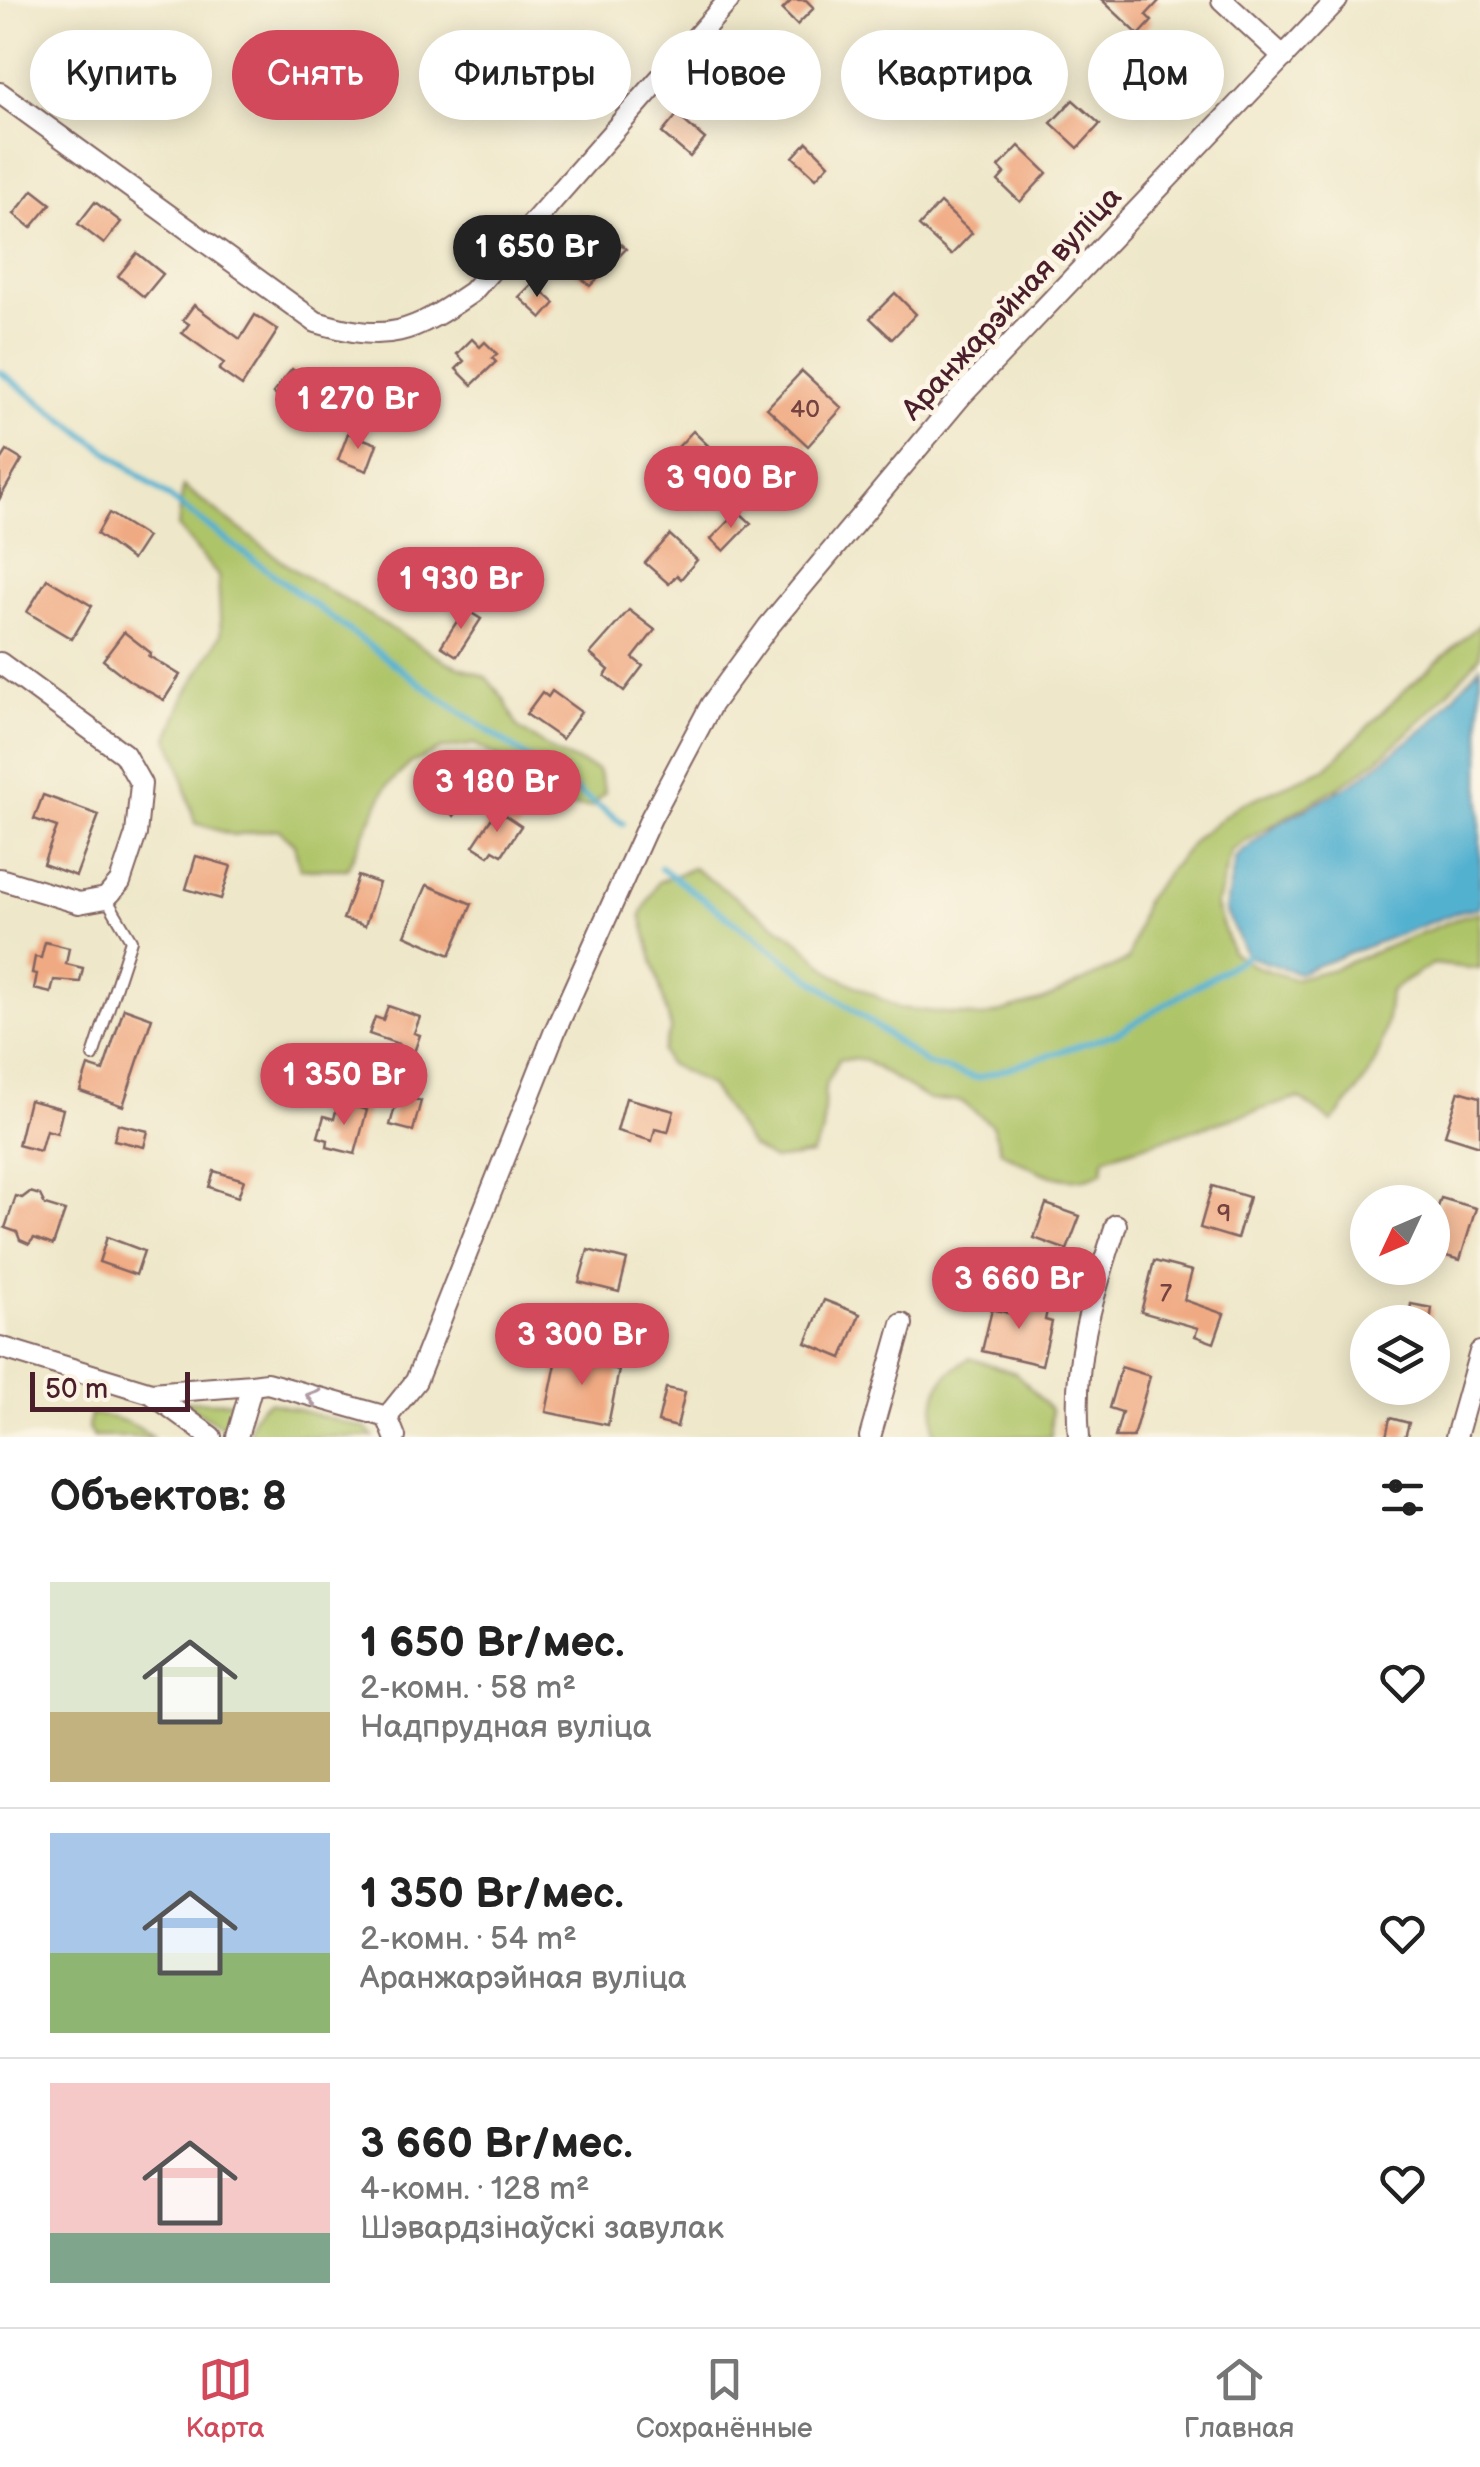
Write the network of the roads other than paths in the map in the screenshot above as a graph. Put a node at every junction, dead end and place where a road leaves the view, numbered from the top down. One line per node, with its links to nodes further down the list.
1 (729, 0): 5 (street)
2 (1222, 0): 4 (street)
3 (1337, 0): 4 (street, Аранжарэйная вуліца)
4 (1284, 57): 16 (street, Аранжарэйная вуліца)
5 (0, 94)
6 (0, 663): 8 (street)
7 (0, 879): 8 (street)
8 (106, 898): 9 (lane)
9 (94, 1056)
10 (1116, 1225): 20 (street)
11 (902, 1324): 19 (street)
12 (0, 1347): 15 (street)
13 (1480, 1352): 21 (street)
14 (252, 1385): 15 (street); 16 (street, one-way to 14); 18 (street)
15 (151, 1392): 17 (street)
16 (391, 1427)
17 (211, 1437)
18 (237, 1437)
19 (870, 1437)
20 (1079, 1437)
21 (1456, 1437)

